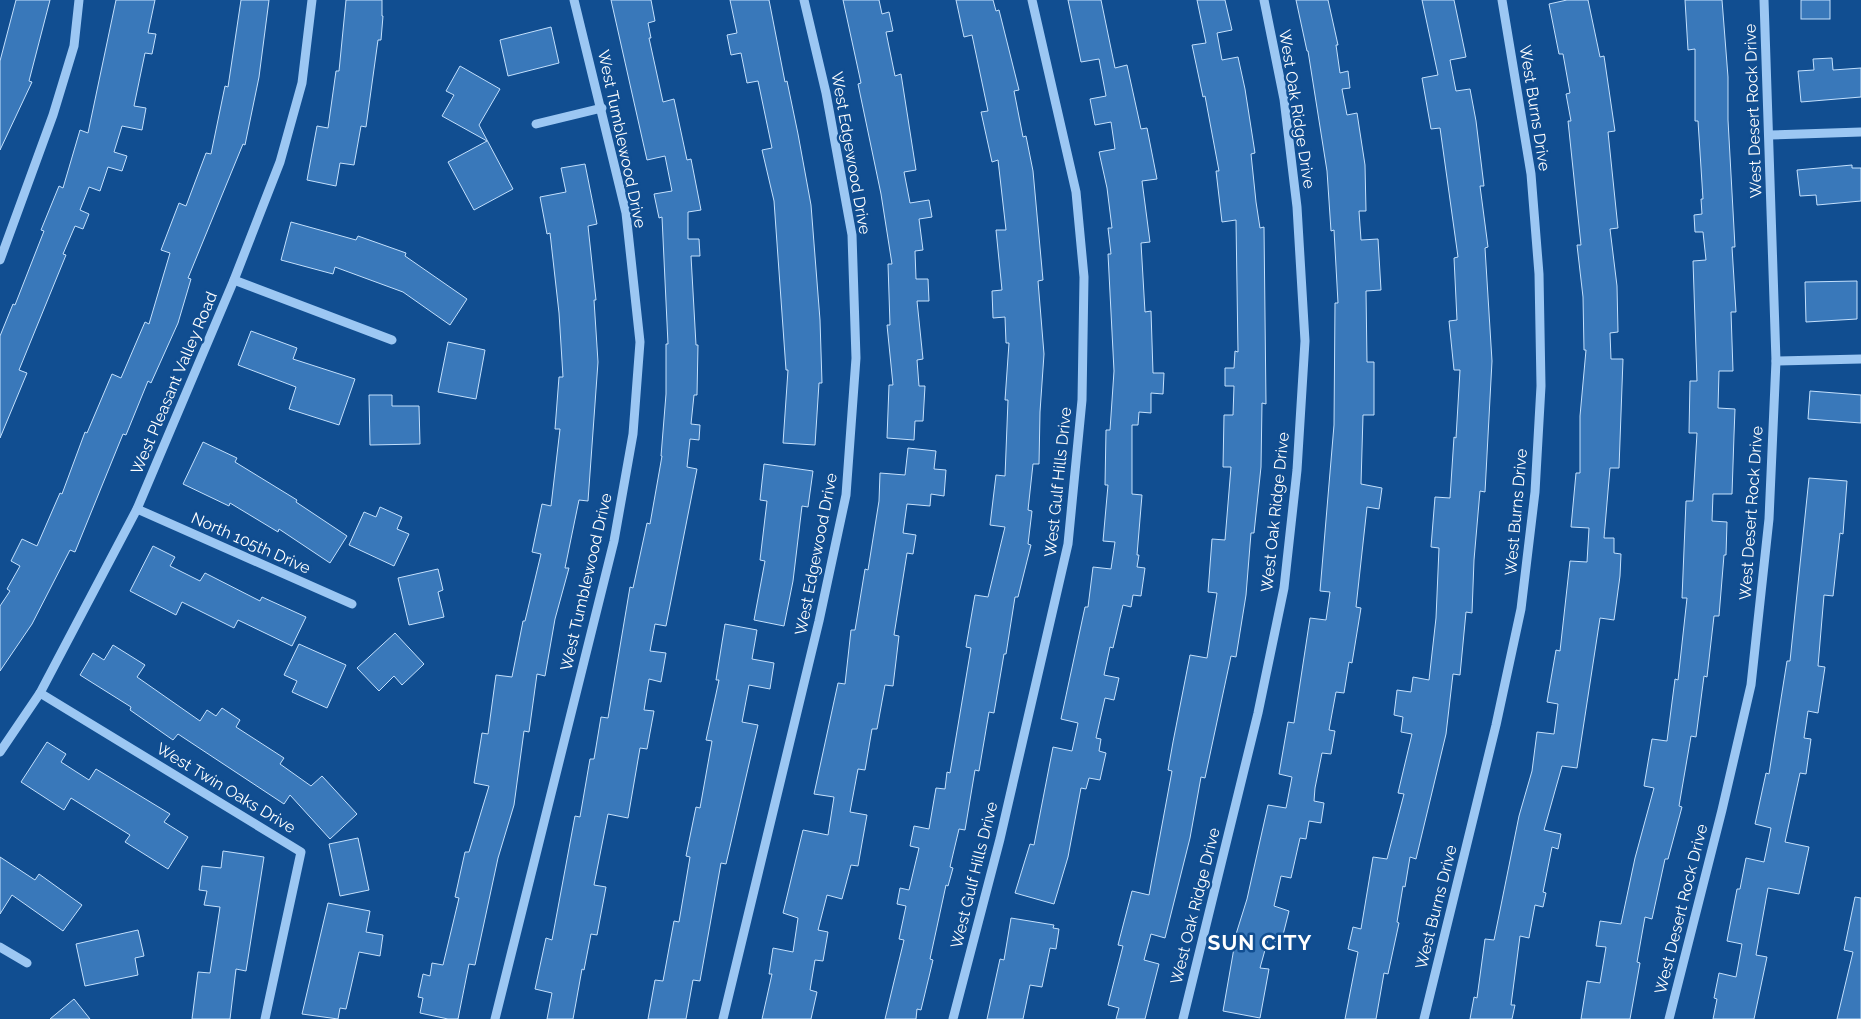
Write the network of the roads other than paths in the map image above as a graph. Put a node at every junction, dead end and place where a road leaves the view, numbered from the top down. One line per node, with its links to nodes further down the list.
1 (79, 0): 13 (street)
2 (312, 0): 14 (street, West Pleasant Valley Road)
3 (574, 0): 9 (street, West Tumblewood Drive)
4 (804, 0): 26 (street, West Edgewood Drive)
5 (1032, 0): 27 (street, West Gulf Hills Drive)
6 (1264, 0): 28 (street, West Oak Ridge Drive)
7 (1502, 0): 29 (street, West Burns Drive)
8 (1764, 0): 12 (street, West Desert Rock Drive)
9 (602, 108): 10 (street); 25 (street, West Tumblewood Drive)
10 (536, 124)
11 (1861, 132): 12 (street)
12 (1770, 135): 17 (street, West Desert Rock Drive)
13 (0, 260)
14 (234, 280): 15 (street); 18 (street, West Pleasant Valley Road)
15 (392, 340)
16 (1861, 359): 17 (street)
17 (1776, 361): 30 (street, West Desert Rock Drive)
18 (137, 509): 19 (street, North 105th Drive); 20 (street, West Pleasant Valley Road)
19 (352, 604)
20 (40, 693): 21 (street, West Pleasant Valley Road); 24 (street, West Twin Oaks Drive)
21 (0, 752)
22 (0, 947): 23 (street)
23 (27, 963)
24 (265, 1019)
25 (495, 1019)
26 (723, 1019)
27 (953, 1019)
28 (1183, 1019)
29 (1424, 1019)
30 (1669, 1019)

